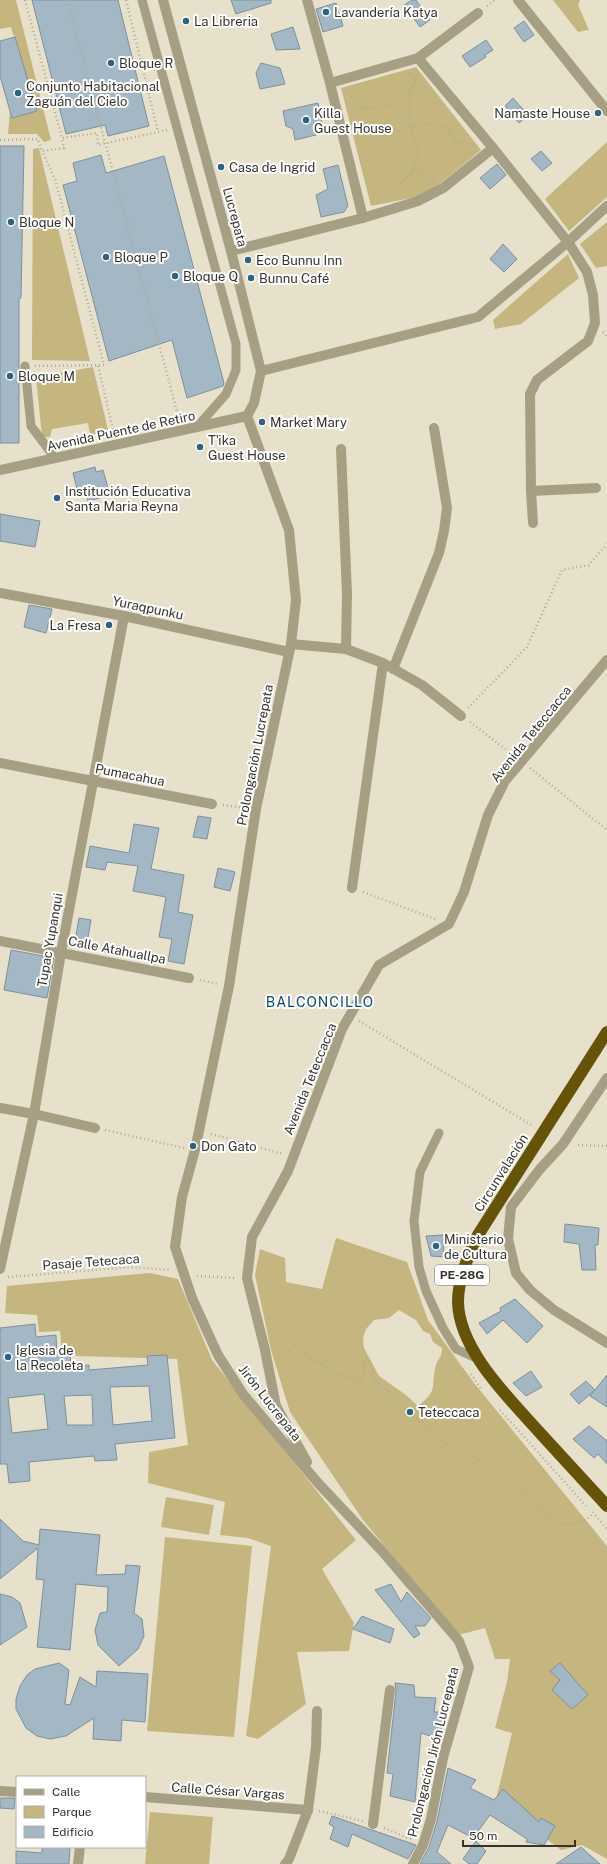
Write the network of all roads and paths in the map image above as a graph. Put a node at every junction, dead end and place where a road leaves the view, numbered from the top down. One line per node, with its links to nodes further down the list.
1 (25, 0): 16 (path)
2 (67, 0): 18 (path)
3 (126, 0): 15 (path)
4 (142, 0): 13 (lane)
5 (164, 0): 27 (street, Lucrepata)
6 (307, 0): 11 (street)
7 (518, 0): 12 (street)
8 (478, 13): 9 (street)
9 (418, 58): 10 (street); 19 (street)
10 (398, 64): 11 (street); 14 (path)
11 (330, 83): 14 (path); 25 (street)
12 (607, 111)
13 (177, 127): 15 (path); 32 (lane)
14 (412, 128): 19 (path); 21 (path)
15 (158, 132): 18 (path)
16 (62, 138): 18 (path); 20 (path)
17 (0, 140): 20 (path)
18 (105, 144): 34 (path)
19 (493, 148): 22 (street); 26 (street)
20 (42, 151): 29 (path)
21 (412, 168): 22 (path); 23 (path)
22 (443, 188): 25 (street)
23 (379, 202)
24 (607, 206): 26 (street)
25 (362, 218): 27 (street)
26 (568, 242): 30 (street); 40 (street)
27 (231, 252): 30 (street, Lucrepata)
28 (25, 366): 29 (path); 37 (lane)
29 (98, 366): 35 (path)
30 (261, 371): 31 (street)
31 (247, 416): 32 (street, Avenida Puente de Retiro); 45 (street, Prolongación Lucrepata)
32 (197, 427): 34 (street, Avenida Puente de Retiro)
33 (434, 428): 49 (street)
34 (182, 430): 35 (street, Avenida Puente de Retiro)
35 (117, 445): 37 (street, Avenida Puente de Retiro)
36 (341, 449): 46 (street)
37 (55, 458): 38 (street, Avenida Puente de Retiro)
38 (0, 470)
39 (596, 488): 40 (street)
40 (531, 491): 41 (street)
41 (534, 523)
42 (607, 544): 50 (path)
43 (0, 593): 44 (street, Yuraqpunku)
44 (124, 616): 45 (street, Yuraqpunku); 53 (street, Tupac Yupanqui)
45 (290, 648): 46 (street, Yuraqpunku); 55 (street, Prolongación Lucrepata)
46 (346, 648): 48 (street, Yuraqpunku)
47 (607, 660): 51 (street, Avenida Teteccacca)
48 (383, 663): 49 (street, Yuraqpunku); 57 (street)
49 (393, 669): 50 (street, Yuraqpunku)
50 (461, 716): 51 (path)
51 (523, 762): 56 (path); 58 (street, Avenida Teteccacca)
52 (0, 763): 53 (street, Pumacahua)
53 (94, 782): 54 (street, Pumacahua); 60 (street, Tupac Yupanqui)
54 (212, 804): 55 (path)
55 (256, 809): 62 (street, Prolongación Lucrepata)
56 (607, 830)
57 (352, 888): 58 (path)
58 (449, 924): 63 (street, Avenida Teteccacca)
59 (0, 941): 60 (street, Calle Atahuallpa)
60 (60, 952): 61 (street, Calle Atahuallpa); 67 (street, Tupac Yupanqui)
61 (189, 978): 62 (path)
62 (229, 986): 70 (street, Prolongación Lucrepata)
63 (350, 1015): 68 (path); 75 (street, Avenida Teteccacca)
64 (607, 1032): 82 (highway, Circunvalación / PE-28G)
65 (607, 1078): 72 (street)
66 (0, 1108): 67 (street)
67 (34, 1114): 69 (street); 76 (street, Tupac Yupanqui)
68 (536, 1127)
69 (95, 1128): 74 (path)
70 (199, 1131): 74 (street, Prolongación Lucrepata); 75 (path)
71 (439, 1133): 82 (lane)
72 (563, 1144): 73 (path); 81 (street)
73 (607, 1146)
74 (195, 1150): 77 (street, Jirón Lucrepata)
75 (293, 1157): 79 (street, Avenida Teteccacca)
76 (0, 1269)
77 (183, 1273): 78 (path, Pasaje Tetecaca); 79 (path, Pasaje Tetecaca); 83 (street, Jirón Lucrepata)
78 (0, 1278)
79 (247, 1278): 83 (street, Avenida Teteccacca)
80 (270, 1323): 85 (path)
81 (607, 1343)
82 (478, 1359): 84 (highway, Circunvalación / PE-28G)
83 (318, 1483): 96 (street, Prolongación Jirón Lucrepata)
84 (607, 1506)
85 (593, 1513)
86 (390, 1690): 92 (street)
87 (317, 1711): 91 (street)
88 (0, 1791): 89 (street)
89 (16, 1792)
90 (146, 1797): 91 (street, Calle César Vargas)
91 (308, 1810): 95 (street)
92 (373, 1824)
93 (80, 1848): 94 (street)
94 (78, 1864)
95 (285, 1864)
96 (413, 1864)

